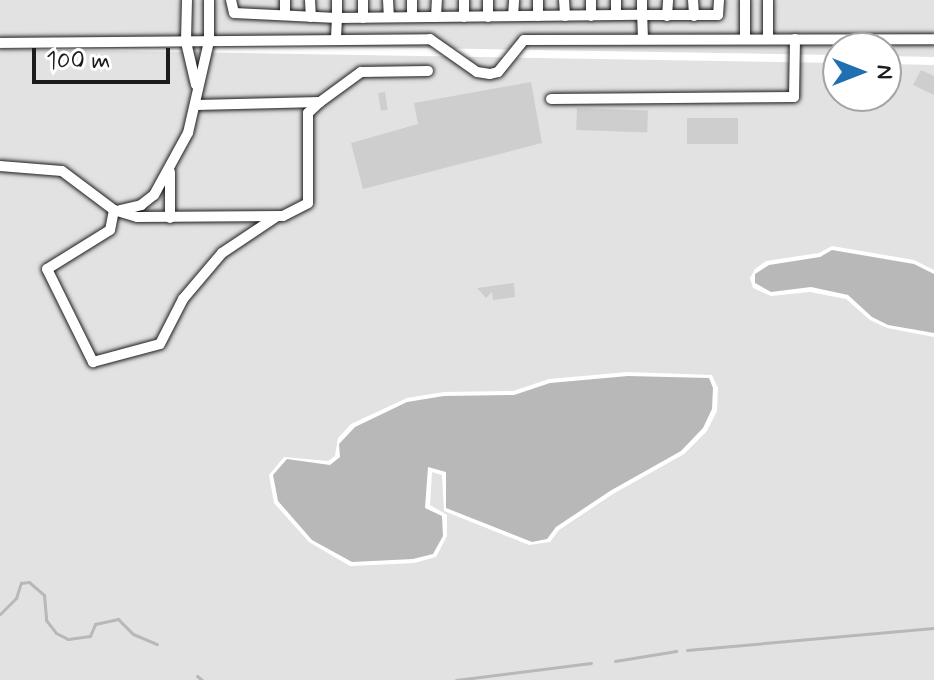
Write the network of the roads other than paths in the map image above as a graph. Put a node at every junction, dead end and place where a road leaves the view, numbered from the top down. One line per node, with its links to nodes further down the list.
1 (187, 0): 50 (lane)
2 (209, 0): 49 (lane)
3 (231, 0): 25 (lane)
4 (260, 0): 25 (lane)
5 (285, 0): 26 (lane)
6 (310, 0): 35 (lane)
7 (337, 0): 41 (lane)
8 (363, 0): 42 (lane)
9 (388, 0): 36 (lane)
10 (412, 0): 37 (lane)
11 (437, 0): 38 (lane)
12 (464, 0): 39 (lane)
13 (488, 0): 40 (lane)
14 (514, 0): 29 (lane)
15 (538, 0): 30 (lane)
16 (564, 0): 31 (lane)
17 (591, 0): 32 (lane)
18 (616, 0): 27 (lane)
19 (642, 0): 28 (lane)
20 (668, 0): 33 (lane)
21 (693, 0): 34 (lane)
22 (719, 0): 34 (lane)
23 (745, 0): 45 (lane)
24 (768, 0): 43 (lane)
25 (260, 14): 26 (lane)
26 (285, 15): 35 (lane)
27 (616, 15): 28 (lane); 32 (lane)
28 (642, 15): 33 (lane); 44 (lane)
29 (513, 16): 30 (lane); 40 (lane)
30 (538, 16): 31 (lane)
31 (565, 16): 32 (lane)
32 (591, 16)
33 (667, 16): 34 (lane)
34 (694, 16)
35 (311, 17): 41 (lane)
36 (389, 17): 37 (lane); 42 (lane)
37 (412, 17): 38 (lane)
38 (436, 17): 39 (lane)
39 (464, 17): 40 (lane)
40 (488, 17)
41 (337, 18): 42 (lane); 48 (lane)
42 (363, 18)
43 (768, 38): 45 (lane); 46 (lane)
44 (643, 39): 45 (lane); 48 (lane)
45 (745, 39)
46 (795, 39): 47 (lane); 54 (lane)
47 (934, 39)
48 (336, 40): 49 (lane)
49 (209, 41): 50 (lane); 53 (lane)
50 (186, 42): 51 (lane); 53 (lane)
51 (0, 43)
52 (428, 71): 55 (lane)
53 (197, 90): 56 (lane)
54 (551, 99)
55 (320, 102): 56 (lane); 60 (lane)
56 (196, 105): 58 (lane)
57 (0, 166): 59 (lane)
58 (170, 170): 59 (lane); 61 (lane)
59 (114, 210): 60 (lane); 61 (lane)
60 (276, 217): 61 (lane)
61 (170, 218)

